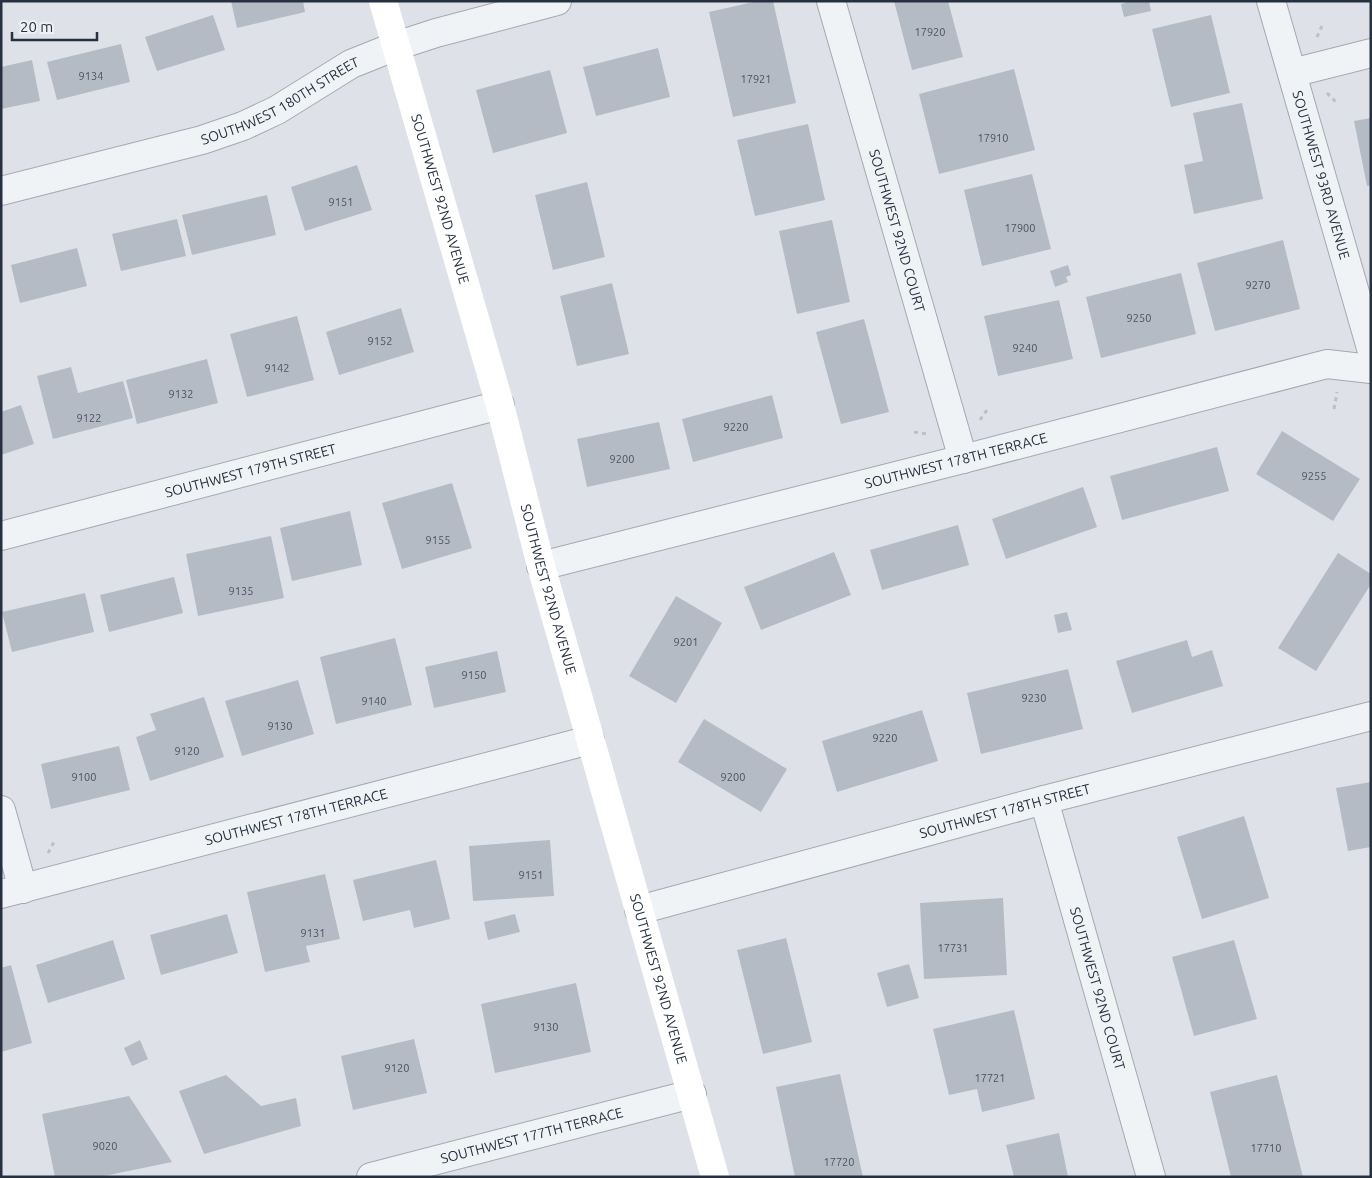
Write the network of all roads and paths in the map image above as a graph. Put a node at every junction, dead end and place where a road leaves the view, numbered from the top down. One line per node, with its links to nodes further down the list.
1 (384, 1): 7 (street, SOUTHWEST 92ND AVENUE)
2 (557, 1): 7 (street, SOUTHWEST 180TH STREET)
3 (831, 1): 20 (street, SOUTHWEST 92ND COURT)
4 (1272, 1): 9 (street, SOUTHWEST 93RD AVENUE)
5 (1322, 26): 6 (path)
6 (1315, 41)
7 (396, 46): 12 (street, SOUTHWEST 180TH STREET); 15 (street, SOUTHWEST 92ND AVENUE)
8 (1371, 53): 9 (street)
9 (1292, 73): 13 (street, SOUTHWEST 93RD AVENUE)
10 (1327, 93): 11 (path)
11 (1338, 104)
12 (1, 191)
13 (1371, 348)
14 (1371, 369): 20 (street, SOUTHWEST 178TH TERRACE)
15 (500, 405): 21 (street, SOUTHWEST 179TH STREET); 22 (street, SOUTHWEST 92ND AVENUE)
16 (987, 410): 17 (path)
17 (979, 421)
18 (914, 432): 19 (path)
19 (930, 434)
20 (962, 459): 22 (street, SOUTHWEST 178TH TERRACE)
21 (1, 536)
22 (542, 566): 24 (street, SOUTHWEST 92ND AVENUE)
23 (1371, 716): 25 (street, SOUTHWEST 178TH STREET)
24 (590, 740): 29 (street, SOUTHWEST 178TH TERRACE); 30 (street, SOUTHWEST 92ND AVENUE)
25 (1044, 800): 30 (street, SOUTHWEST 178TH STREET); 34 (street, SOUTHWEST 92ND COURT)
26 (1, 810): 29 (street)
27 (54, 842): 28 (path)
28 (47, 856)
29 (12, 891)
30 (639, 910): 31 (street, SOUTHWEST 92ND AVENUE)
31 (692, 1094): 32 (street, SOUTHWEST 177TH TERRACE); 33 (street, SOUTHWEST 92ND AVENUE)
32 (371, 1177)
33 (715, 1177)
34 (1151, 1177)

